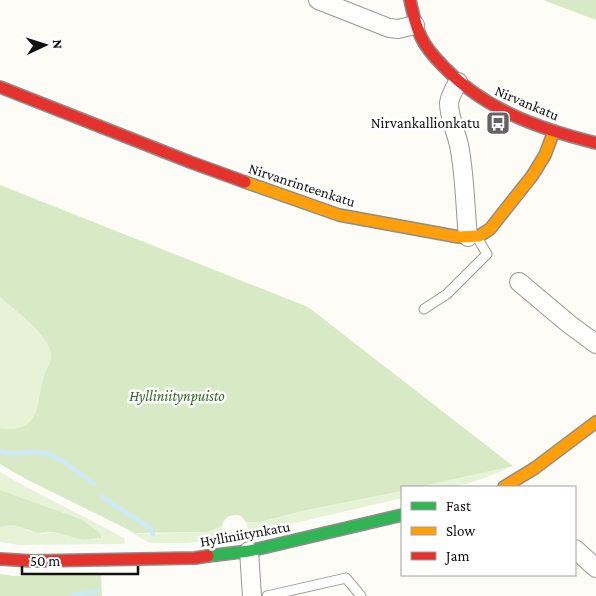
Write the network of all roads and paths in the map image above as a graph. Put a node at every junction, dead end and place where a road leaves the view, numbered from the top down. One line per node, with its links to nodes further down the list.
1 (318, 0): 3 (street)
2 (410, 0): 3 (street, Nirvankatu)
3 (415, 25): 4 (street, Nirvankatu)
4 (458, 82): 6 (street, Nirvankatu); 8 (street)
5 (0, 87): 8 (street, Nirvanrinteenkatu)
6 (554, 131): 7 (street, Nirvankatu); 8 (street)
7 (596, 143)
8 (472, 237): 10 (lane)
9 (519, 282): 11 (street)
10 (424, 309)
11 (596, 344)
12 (596, 422): 13 (street)
13 (509, 486)
14 (401, 516): 16 (street, Hylliniitynkatu)
15 (576, 550): 18 (street)
16 (249, 551): 17 (street, Hylliniitynkatu); 19 (street)
17 (0, 559)
18 (596, 568)
19 (252, 596)
20 (266, 596): 21 (lane)
21 (360, 596)

